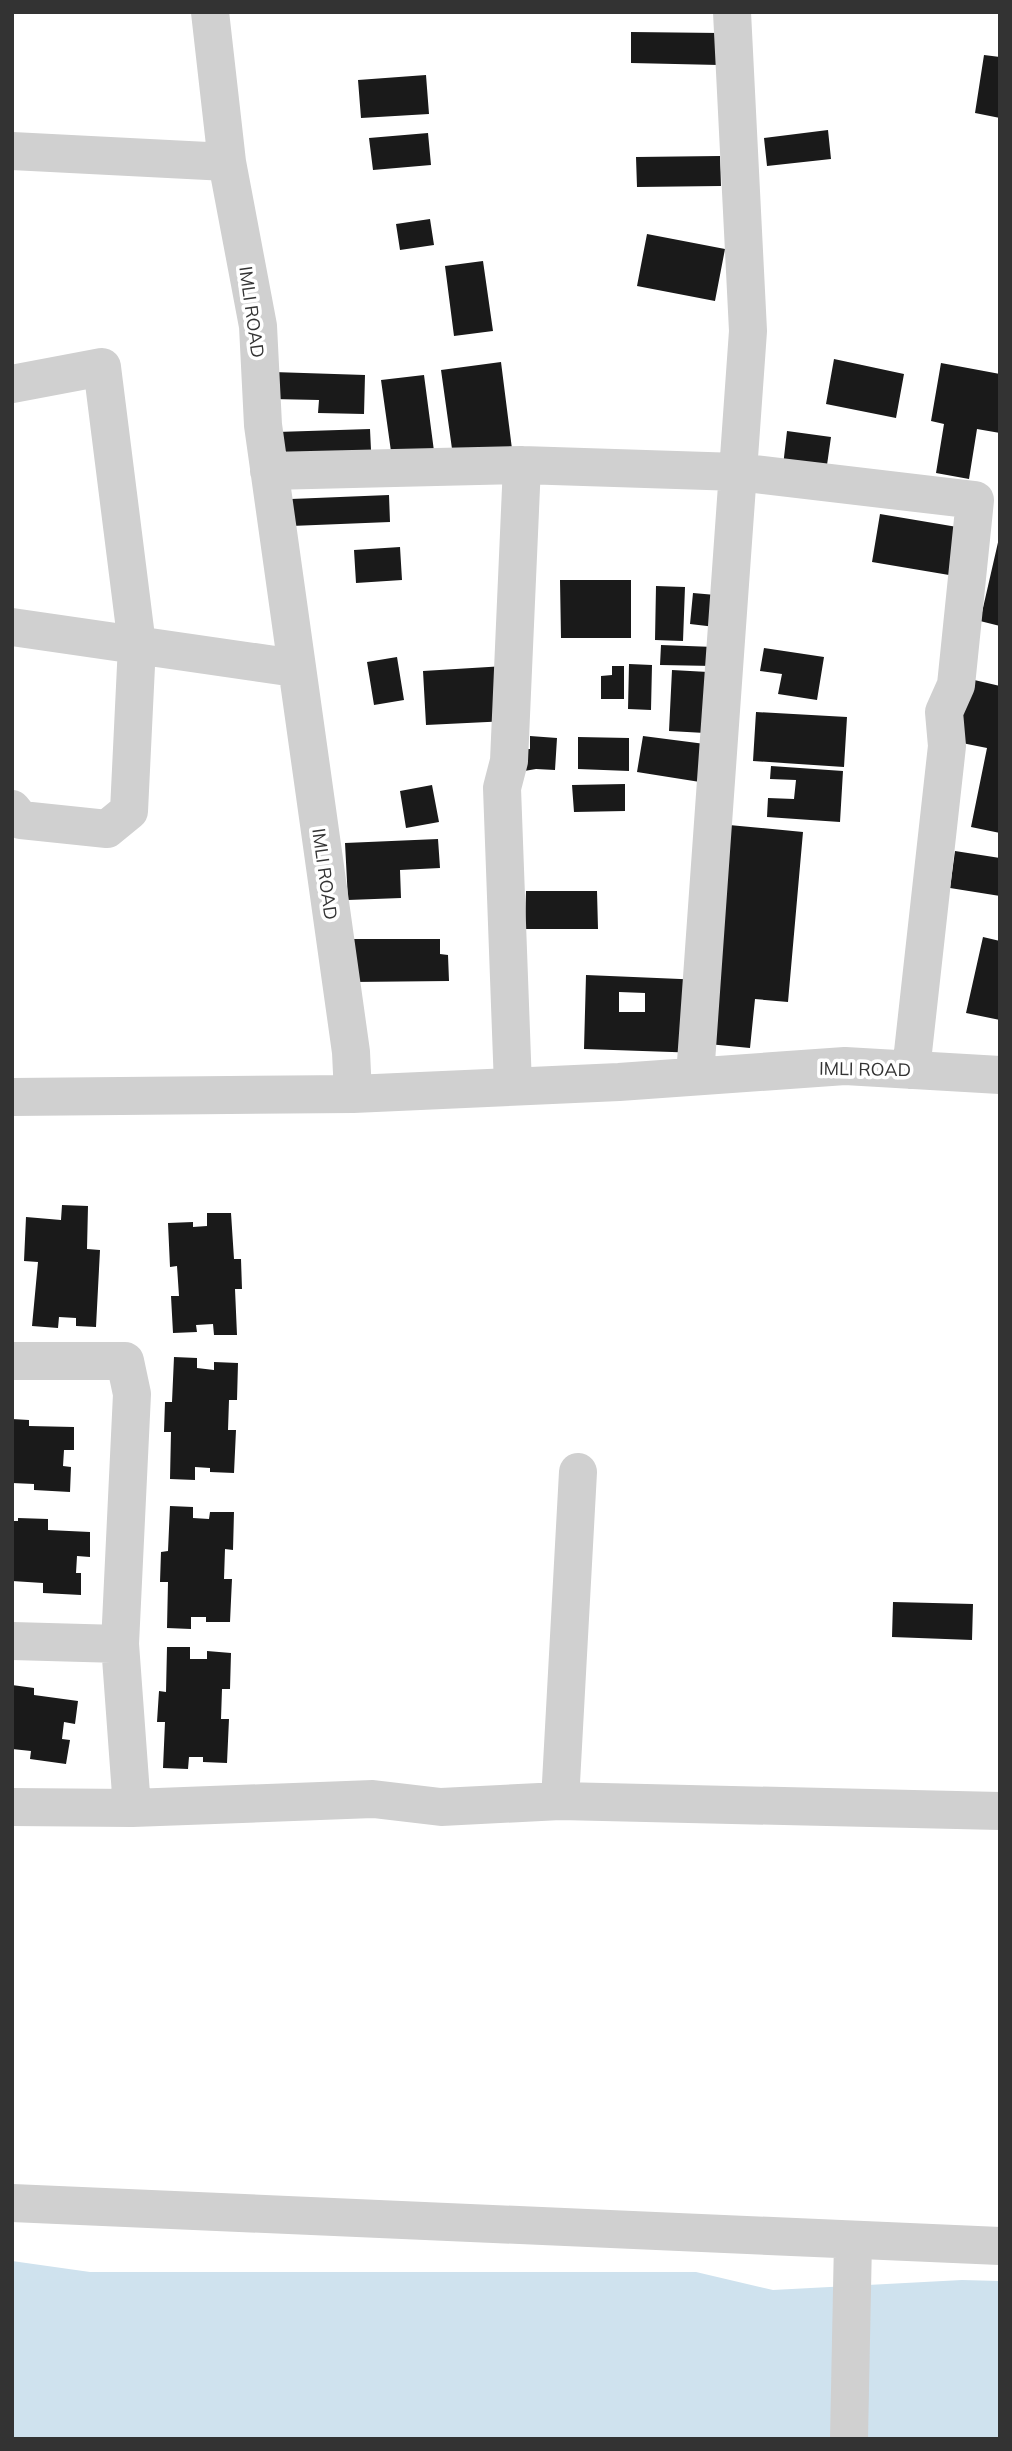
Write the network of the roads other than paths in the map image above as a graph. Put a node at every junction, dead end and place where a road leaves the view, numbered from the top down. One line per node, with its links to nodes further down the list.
1 (210, 12): 4 (street, IMLI ROAD)
2 (732, 12): 8 (street)
3 (12, 151): 4 (street)
4 (227, 162): 7 (street, IMLI ROAD)
5 (12, 384): 10 (street)
6 (522, 465): 7 (street); 8 (street); 16 (street)
7 (269, 471): 11 (street, IMLI ROAD)
8 (738, 472): 13 (street); 15 (street)
9 (12, 626): 10 (street)
10 (137, 645): 11 (street); 12 (street)
11 (295, 668): 17 (street, IMLI ROAD)
12 (12, 809)
13 (911, 1070): 14 (street, IMLI ROAD); 15 (street, IMLI ROAD)
14 (1000, 1074)
15 (695, 1076): 16 (street, IMLI ROAD)
16 (513, 1086): 17 (street, IMLI ROAD)
17 (353, 1094): 18 (street)
18 (12, 1097)
19 (12, 1361): 22 (street)
20 (578, 1472): 23 (street)
21 (12, 1641): 22 (street)
22 (120, 1644): 25 (street)
23 (560, 1801): 25 (street); 26 (street)
24 (12, 1807): 25 (street)
25 (132, 1808)
26 (1000, 1811)
27 (12, 2203): 28 (street)
28 (853, 2242): 29 (street); 30 (street)
29 (1000, 2246)
30 (849, 2439)

